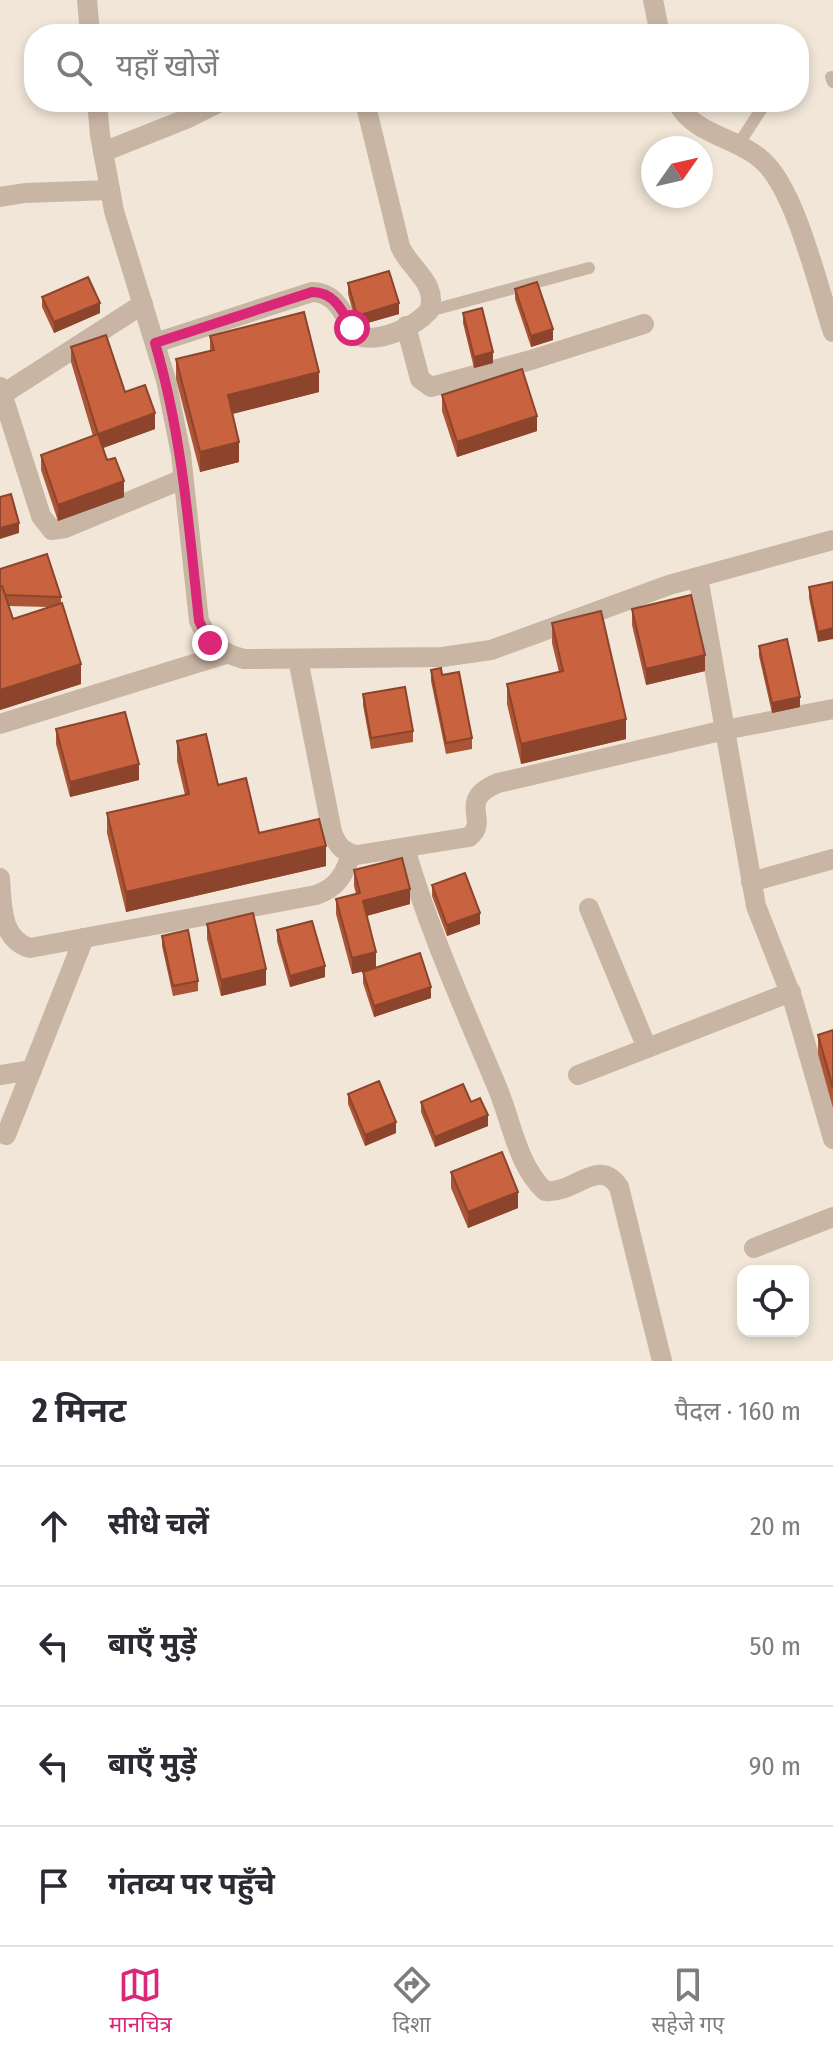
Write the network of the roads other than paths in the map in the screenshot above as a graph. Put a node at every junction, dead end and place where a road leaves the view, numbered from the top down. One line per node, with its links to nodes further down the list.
1 (87, 0): 3 (street)
2 (653, 0): 4 (street)
3 (89, 24)
4 (658, 24)
5 (98, 112): 11 (street)
6 (200, 112): 11 (street)
7 (367, 112): 16 (street)
8 (682, 112): 10 (street)
9 (759, 112): 10 (lane)
10 (738, 145): 19 (street)
11 (103, 152): 12 (street)
12 (110, 190): 13 (street); 15 (street)
13 (0, 197)
14 (589, 268): 16 (lane)
15 (143, 304): 20 (street); 21 (street)
16 (429, 311): 18 (street)
17 (644, 324): 18 (street)
18 (406, 326): 20 (street)
19 (833, 332)
20 (155, 343): 22 (street)
21 (1, 393): 22 (street)
22 (183, 479): 25 (street)
23 (832, 540): 24 (street)
24 (698, 577): 26 (street); 29 (street)
25 (226, 654): 26 (street); 28 (street)
26 (298, 659): 31 (street)
27 (833, 709): 29 (street)
28 (0, 724)
29 (725, 730): 30 (street); 34 (street)
30 (405, 848): 31 (street); 46 (street)
31 (351, 854): 36 (street)
32 (832, 860): 34 (street)
33 (0, 878): 36 (street)
34 (751, 882): 37 (street)
35 (589, 908): 38 (street)
36 (84, 938): 39 (street)
37 (791, 992): 38 (street); 43 (street)
38 (647, 1048): 41 (street)
39 (32, 1070): 40 (street); 42 (street)
40 (0, 1075)
41 (578, 1075)
42 (6, 1135)
43 (833, 1139)
44 (833, 1217): 45 (street)
45 (754, 1248)
46 (662, 1361)

